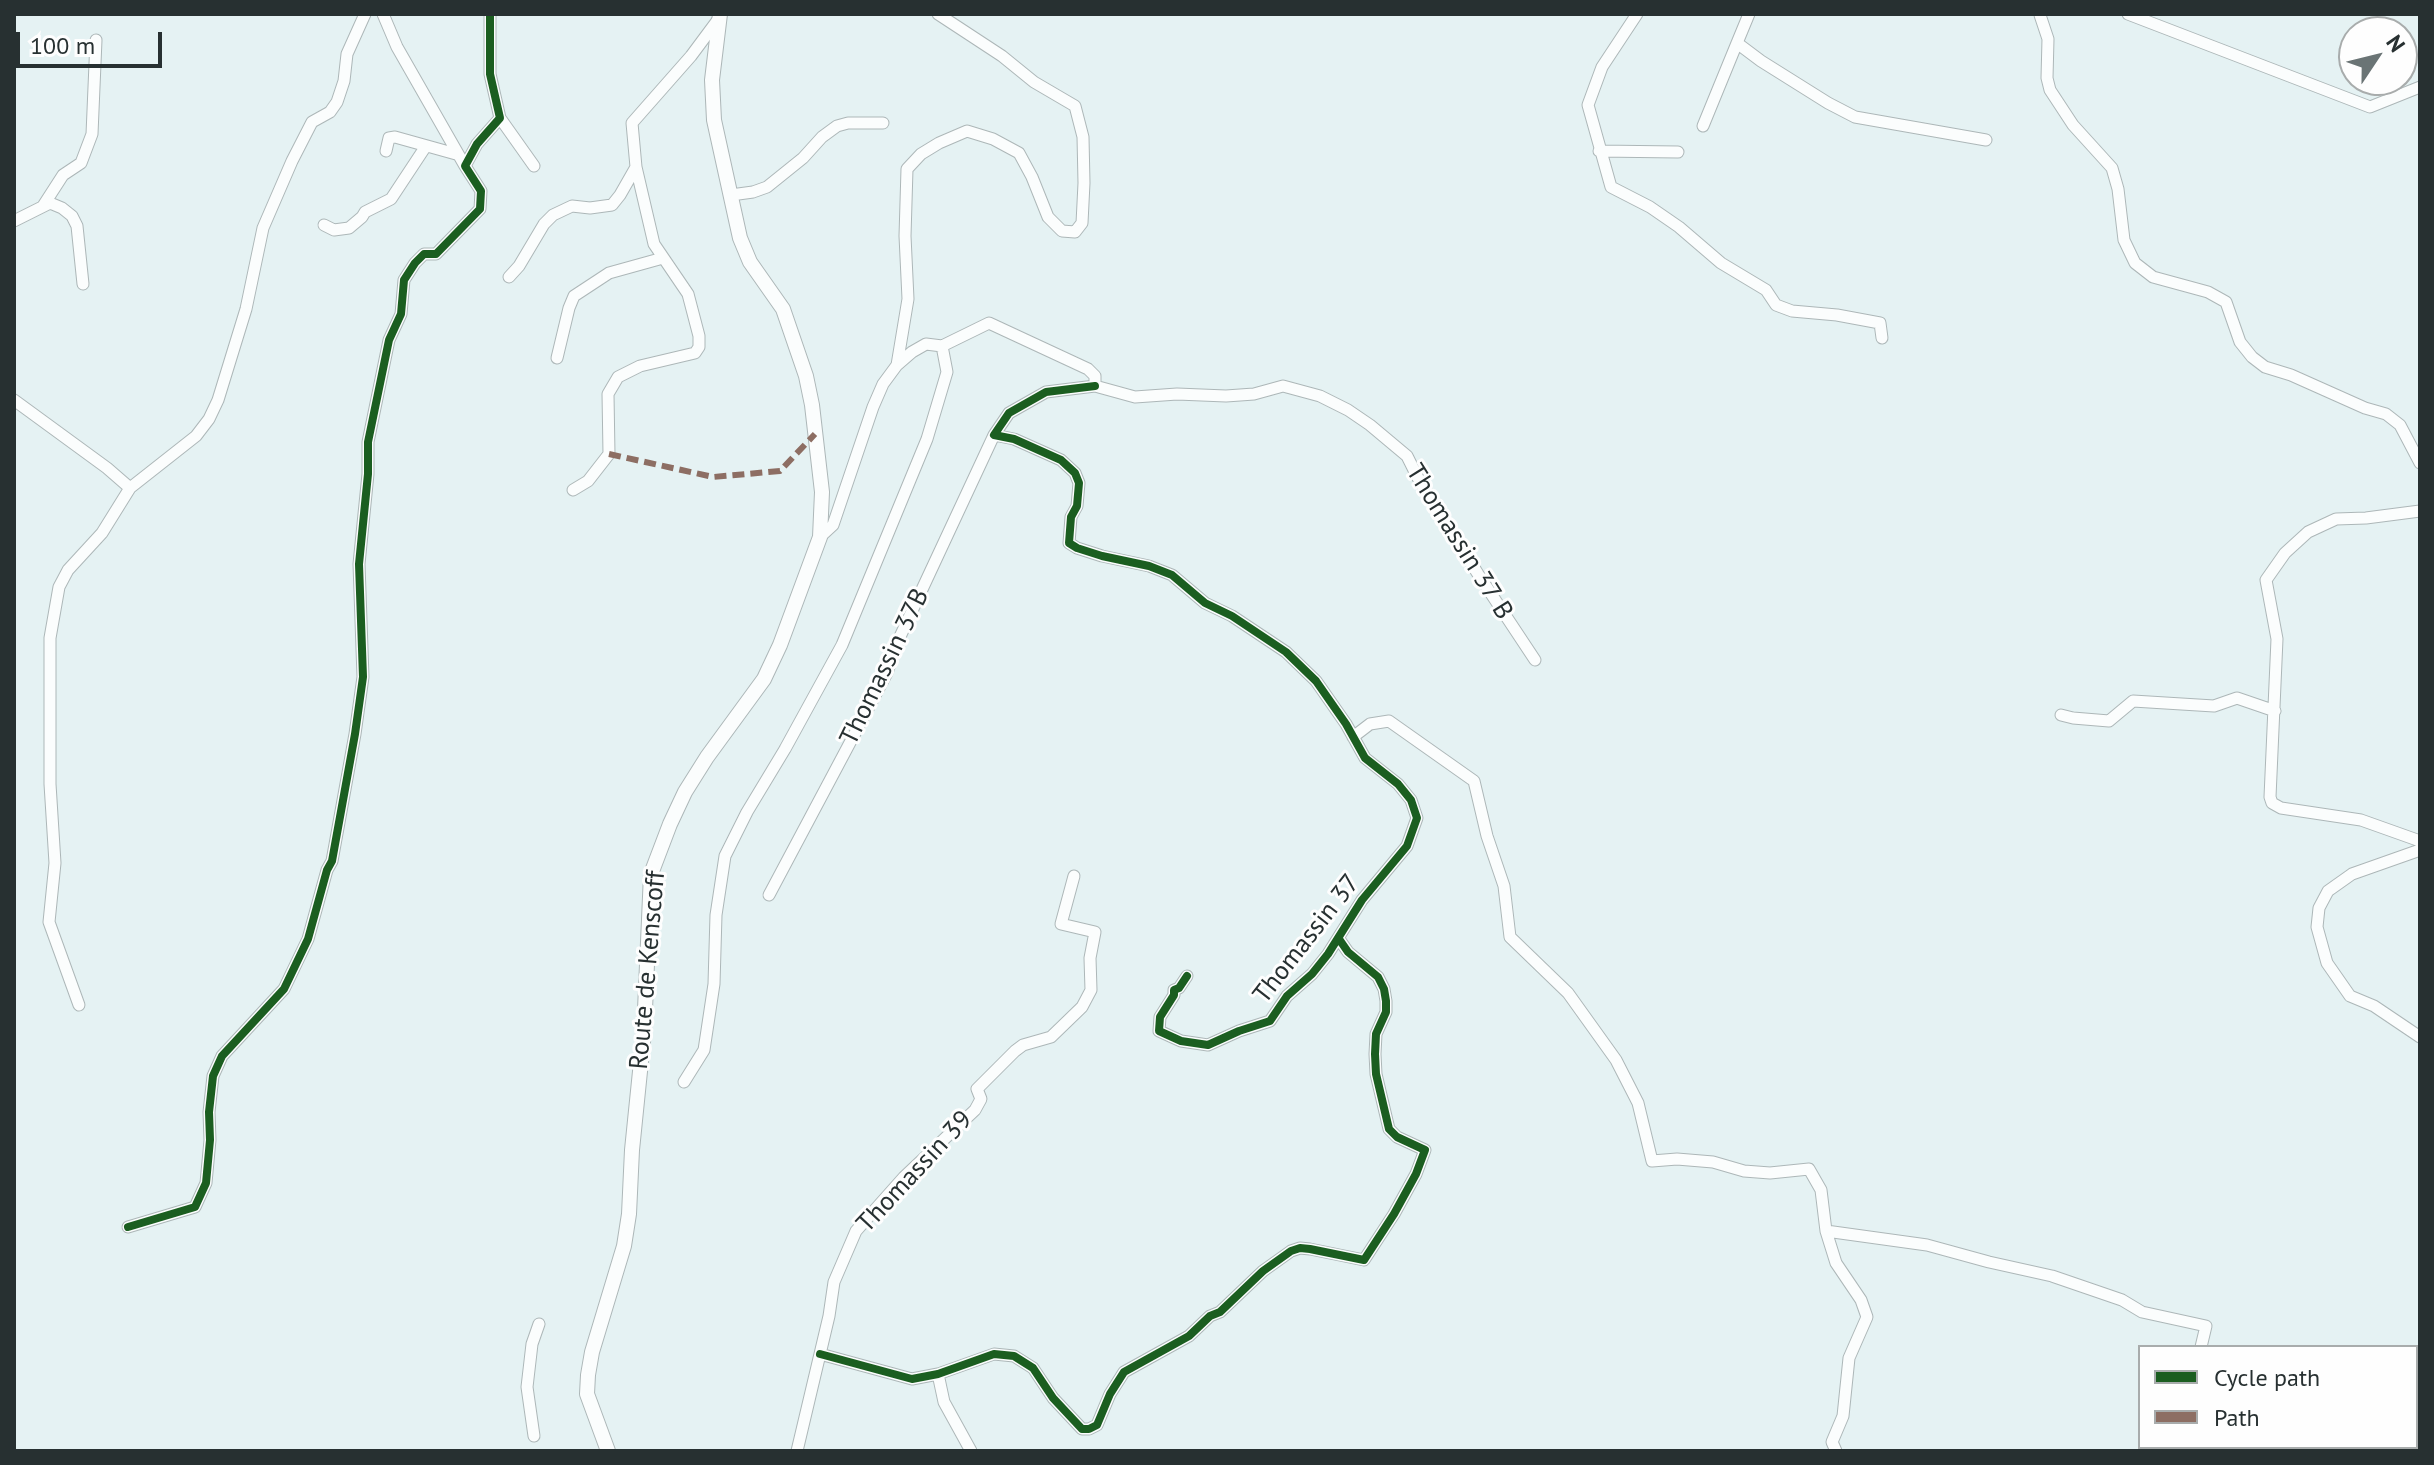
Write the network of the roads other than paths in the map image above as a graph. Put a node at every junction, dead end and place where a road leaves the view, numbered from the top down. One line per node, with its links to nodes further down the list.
1 (365, 14): 40 (street)
2 (383, 14): 21 (street)
3 (490, 14): 13 (street)
4 (938, 14): 35 (street)
5 (1637, 14): 19 (street)
6 (1749, 14): 11 (street)
7 (2040, 14): 39 (street)
8 (2128, 14): 12 (street)
9 (720, 15): 24 (street); 25 (main road, Route de Kenscoff)
10 (96, 40): 26 (street)
11 (1737, 43): 15 (street); 16 (street)
12 (2420, 87)
13 (500, 118): 22 (street); 23 (street)
14 (883, 123): 25 (street)
15 (1703, 126)
16 (1986, 140)
17 (426, 146): 18 (street); 21 (street); 28 (street)
18 (386, 151)
19 (1599, 151): 20 (street); 32 (street)
20 (1678, 152)
21 (456, 154): 22 (street)
22 (465, 166): 57 (street)
23 (534, 166)
24 (636, 167): 29 (street); 30 (street)
25 (731, 195): 43 (main road, Route de Kenscoff)
26 (43, 206): 27 (street); 31 (street)
27 (14, 221)
28 (324, 225)
29 (663, 258): 34 (street); 41 (street)
30 (509, 277)
31 (83, 284)
32 (1882, 338)
33 (942, 346): 35 (street, Thomassin 37 B); 36 (street, Thomassin 37 B); 56 (street)
34 (557, 358)
35 (897, 365): 43 (street, Thomassin 37 B)
36 (1095, 386): 38 (street, Thomassin 37B); 44 (street, Thomassin 37 B)
37 (14, 400): 40 (street)
38 (994, 435): 47 (street, Thomassin 37); 51 (street, Thomassin 37B)
39 (2420, 463)
40 (130, 488): 54 (street)
41 (573, 490)
42 (2420, 511): 45 (street)
43 (820, 537): 64 (main road, Route de Kenscoff)
44 (1535, 660)
45 (2275, 711): 46 (street); 48 (street)
46 (2061, 715)
47 (1353, 737): 52 (street, Thomassin 37); 58 (street)
48 (2420, 841)
49 (2420, 850): 55 (street)
50 (1074, 876): 61 (street, Thomassin 39)
51 (769, 895)
52 (1339, 939): 53 (street, Thomassin 37); 62 (street)
53 (1187, 976)
54 (79, 1005)
55 (2420, 1037)
56 (684, 1082)
57 (128, 1227)
58 (1826, 1231): 60 (street); 67 (street)
59 (539, 1324): 63 (street)
60 (2201, 1345)
61 (820, 1354): 62 (street); 65 (street, Thomassin 39)
62 (938, 1374): 66 (street)
63 (534, 1436)
64 (608, 1451)
65 (797, 1451)
66 (971, 1451)
67 (1836, 1451)

